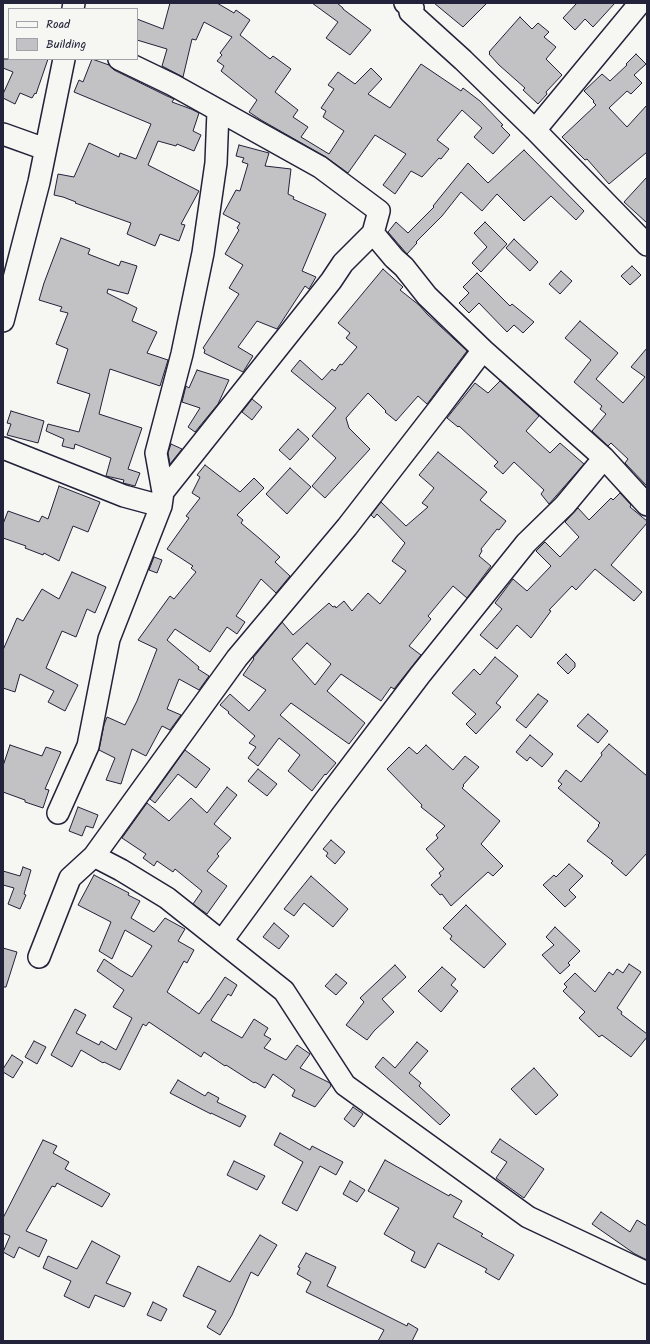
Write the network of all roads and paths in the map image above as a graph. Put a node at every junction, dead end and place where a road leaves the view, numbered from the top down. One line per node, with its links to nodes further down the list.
1 (640, 3): 6 (street)
2 (412, 5): 6 (street)
3 (64, 60): 8 (street)
4 (121, 60): 5 (street)
5 (218, 111): 9 (street); 15 (street)
6 (535, 130): 10 (street)
7 (3, 134): 8 (street)
8 (45, 149): 11 (street)
9 (373, 233): 12 (street); 15 (street)
10 (645, 240)
11 (3, 321)
12 (483, 350): 14 (street); 18 (street)
13 (3, 448): 15 (street)
14 (604, 458): 16 (street); 19 (street)
15 (162, 499): 17 (street)
16 (647, 505)
17 (58, 813)
18 (94, 856): 19 (street); 20 (street)
19 (222, 941): 21 (street)
20 (39, 957)
21 (647, 1274)

